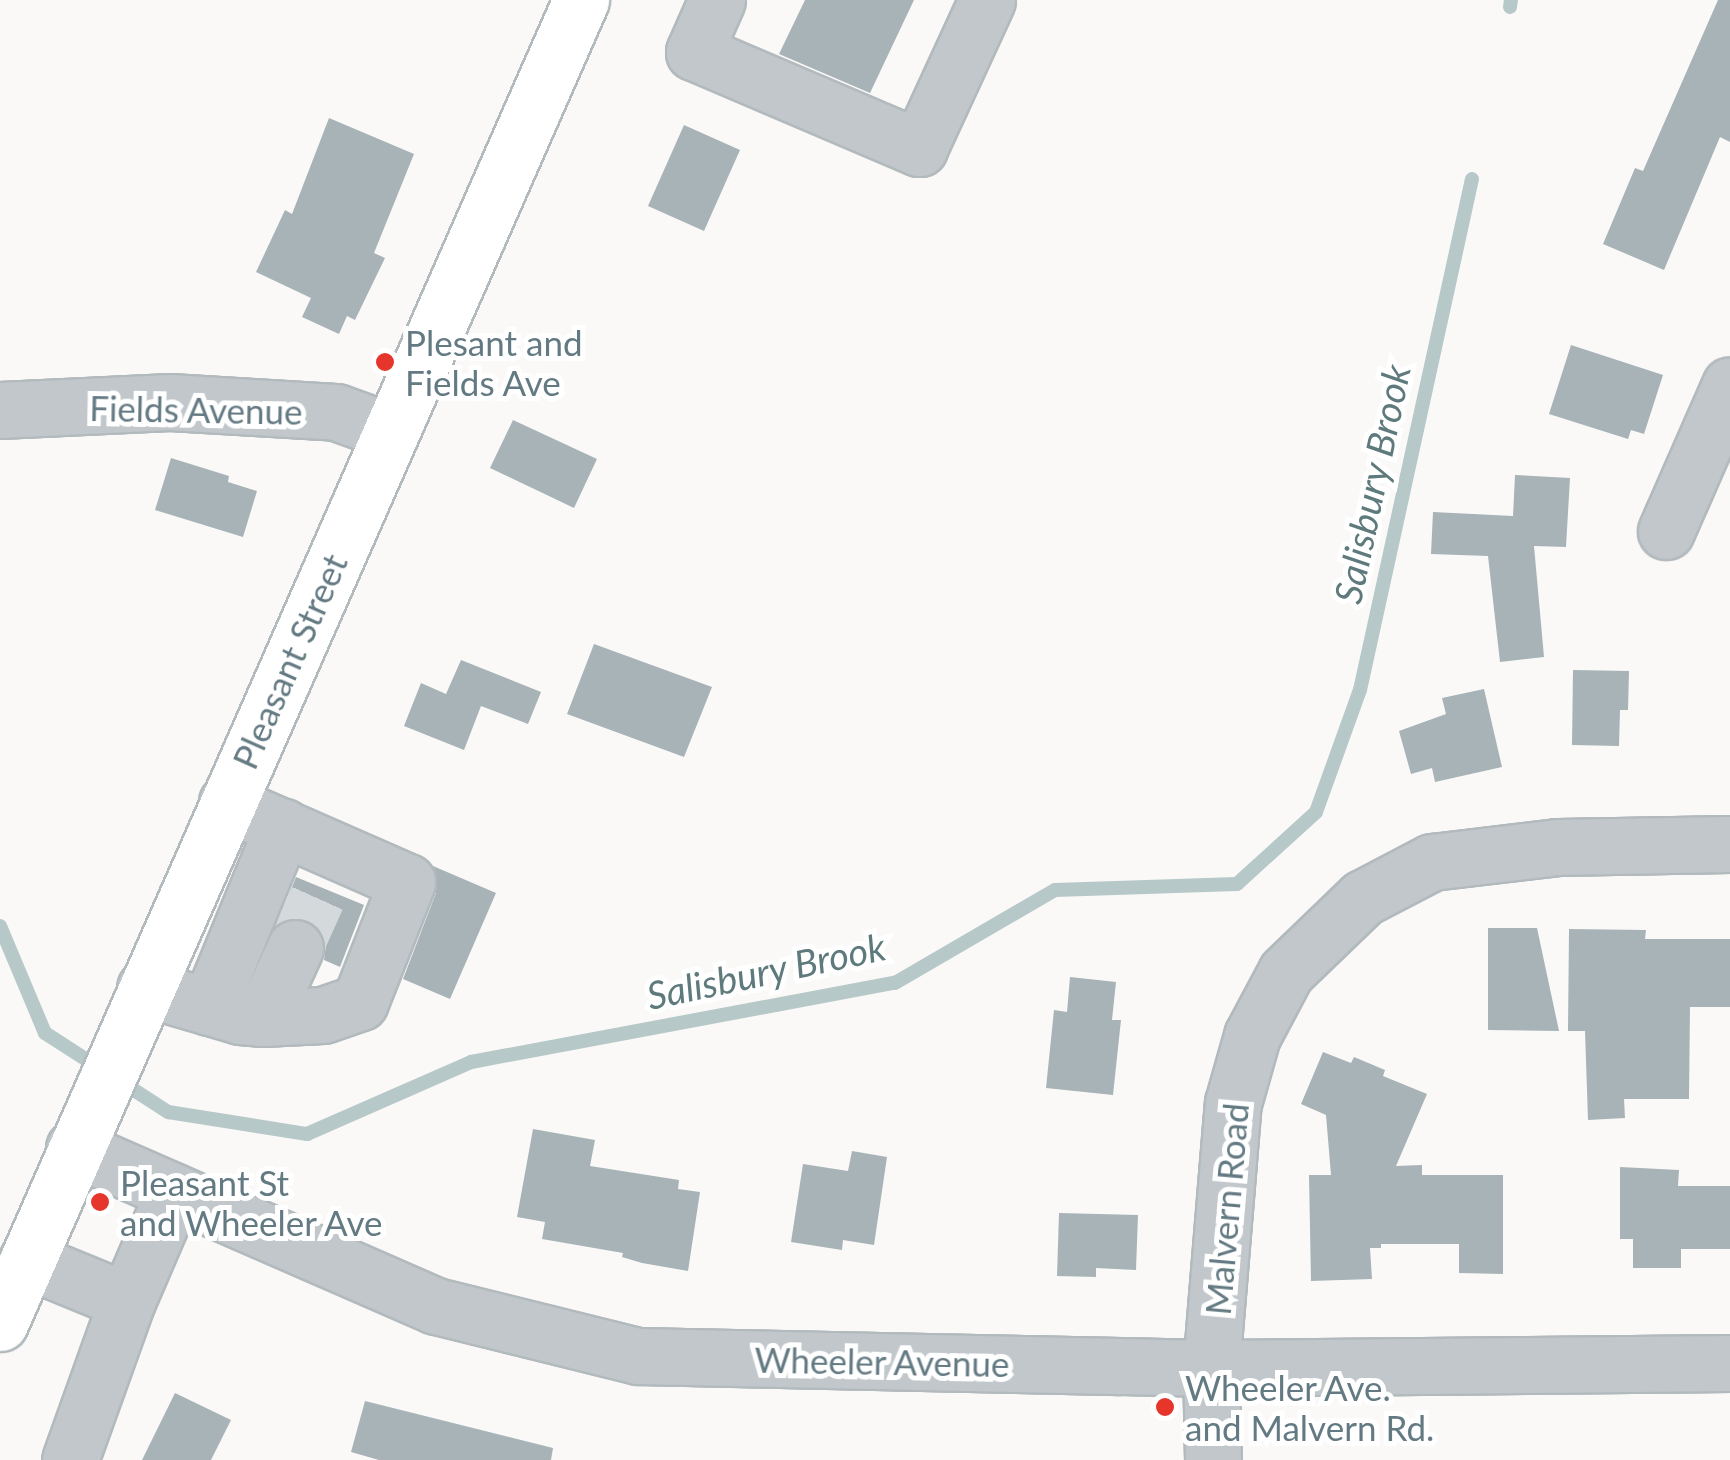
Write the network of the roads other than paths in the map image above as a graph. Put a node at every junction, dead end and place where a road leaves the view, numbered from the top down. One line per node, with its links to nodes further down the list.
1 (581, 0): 6 (main road, Pleasant Street)
2 (717, 0): 3 (street)
3 (987, 0)
4 (1730, 385): 7 (street)
5 (0, 410): 6 (street, Fields Avenue)
6 (389, 431): 8 (main road, Pleasant Street)
7 (1666, 531)
8 (227, 803): 9 (street); 12 (main road, Pleasant Street)
9 (283, 827): 13 (street); 14 (street)
10 (1730, 844): 21 (street, Malvern Road)
11 (294, 948): 14 (street)
12 (145, 988): 13 (street); 15 (main road, Pleasant Street)
13 (210, 1007): 14 (street)
14 (263, 1018)
15 (80, 1135): 16 (street, Wheeler Avenue); 17 (main road, Pleasant Street)
16 (174, 1192): 18 (street); 21 (street, Wheeler Avenue)
17 (26, 1260): 18 (street); 19 (main road, Pleasant Street)
18 (127, 1300): 22 (street)
19 (0, 1323)
20 (1730, 1362): 21 (street, Wheeler Avenue)
21 (1211, 1368): 23 (street, Malvern Road)
22 (70, 1460)
23 (1212, 1460)

